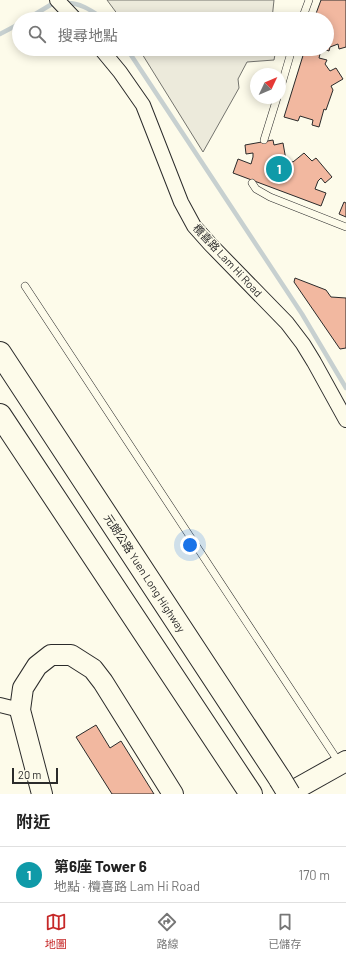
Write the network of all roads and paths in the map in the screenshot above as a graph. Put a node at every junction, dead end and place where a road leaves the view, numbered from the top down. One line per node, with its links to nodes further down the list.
1 (57, 0): 3 (street)
2 (309, 0): 4 (lane)
3 (68, 12)
4 (305, 12)
5 (107, 56): 15 (street, 欖喜路 Lam Hi Road)
6 (290, 56): 7 (lane)
7 (286, 69)
8 (275, 104): 9 (lane)
9 (264, 140)
10 (252, 183): 11 (lane)
11 (346, 227)
12 (25, 286): 18 (lane)
13 (0, 353): 19 (highway, 元朗公路 Yuen Long Highway)
14 (0, 414): 22 (highway)
15 (346, 420)
16 (0, 705): 17 (street)
17 (20, 710): 20 (street); 21 (street)
18 (344, 767): 19 (street)
19 (285, 789)
20 (42, 794)
21 (173, 794)
22 (251, 794)

